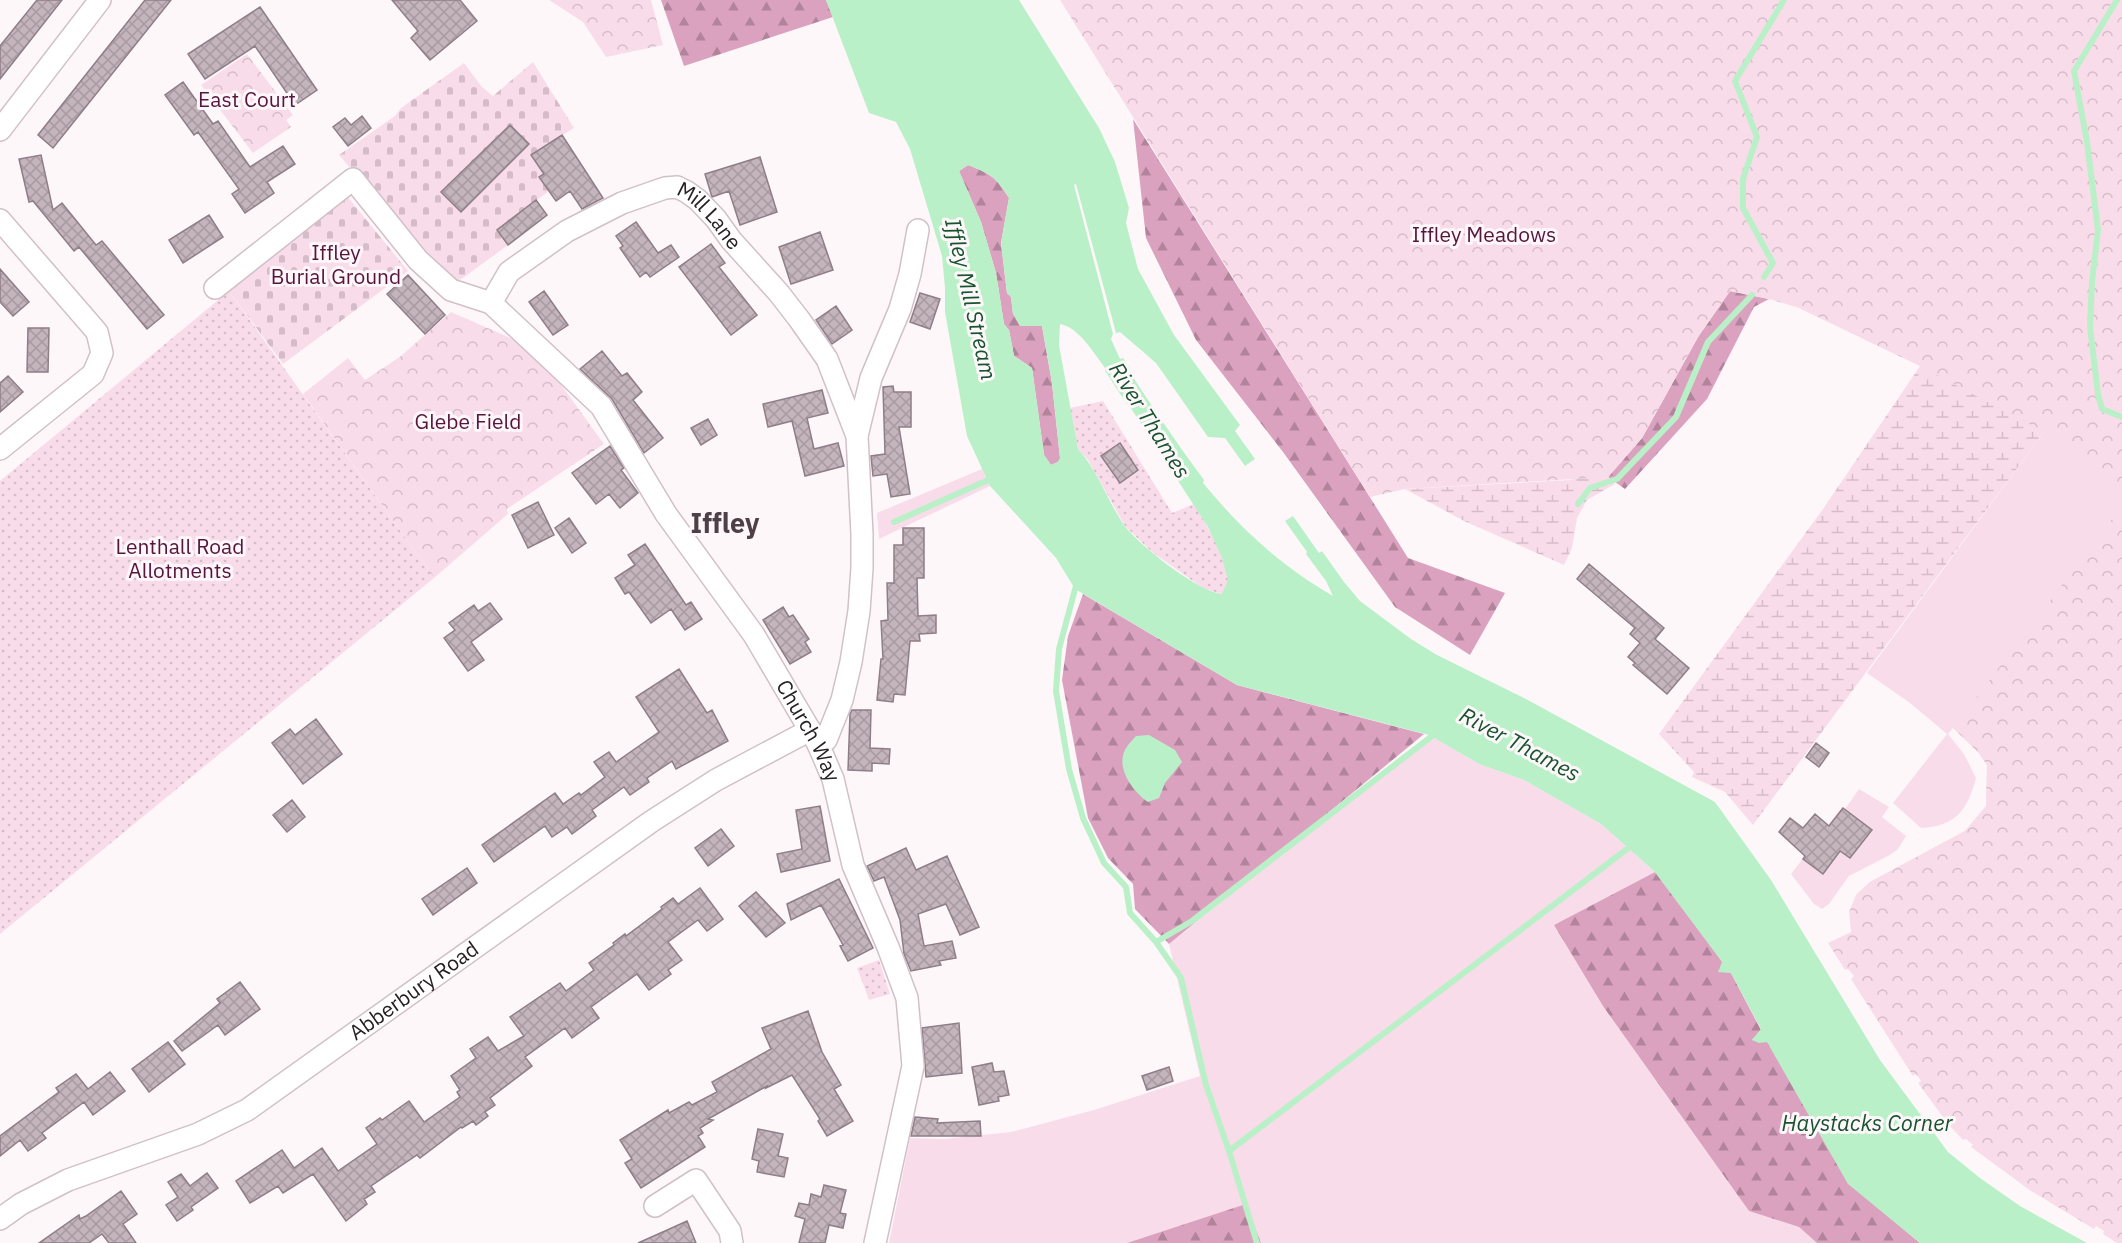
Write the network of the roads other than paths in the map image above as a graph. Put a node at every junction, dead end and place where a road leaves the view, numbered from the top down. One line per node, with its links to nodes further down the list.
1 (99, 0): 2 (street)
2 (0, 130)
3 (0, 220): 8 (street)
4 (918, 230): 7 (street, Mill Lane)
5 (215, 288): 6 (street)
6 (491, 303): 7 (street, Mill Lane); 9 (street, Church Way)
7 (857, 436): 9 (street, Mill Lane)
8 (0, 449)
9 (814, 737): 11 (street, Abberbury Road); 13 (street, Church Way)
10 (655, 1206): 12 (street)
11 (0, 1219)
12 (732, 1243)
13 (875, 1243)

